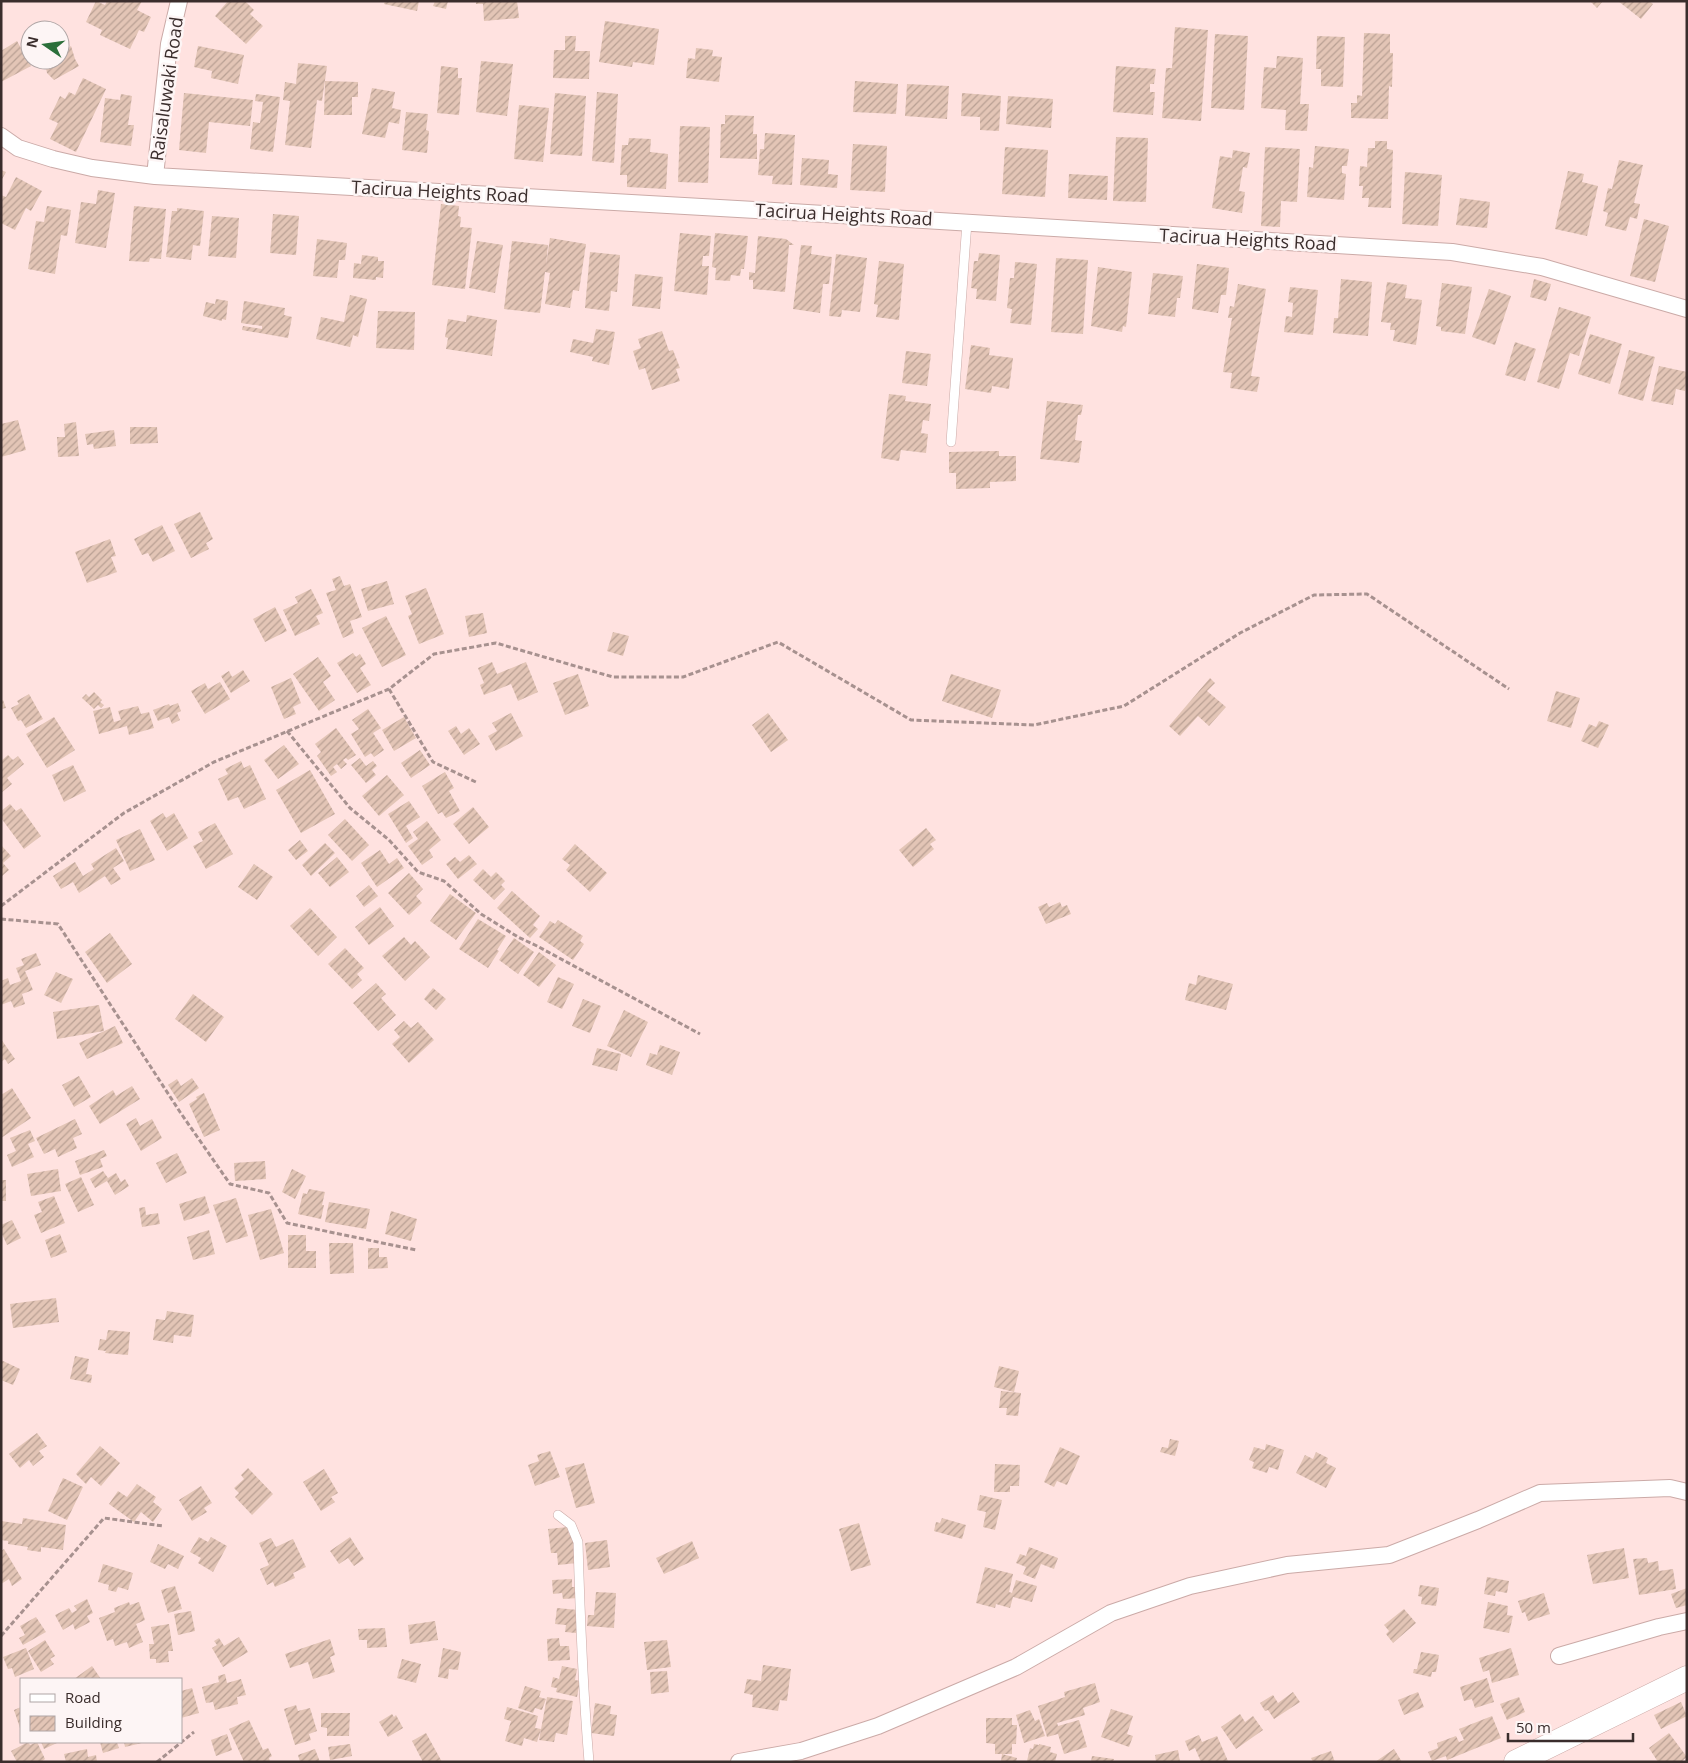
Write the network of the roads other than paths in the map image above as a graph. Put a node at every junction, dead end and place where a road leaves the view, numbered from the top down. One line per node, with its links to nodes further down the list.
1 (179, 1): 3 (street, Raisaluwaki Road)
2 (1, 136): 3 (street, Tacirua Heights Road)
3 (155, 176): 4 (street, Tacirua Heights Road)
4 (968, 222): 5 (street, Tacirua Heights Road); 6 (lane)
5 (1687, 309)
6 (951, 442)
7 (1687, 1492): 13 (street)
8 (558, 1515): 12 (lane)
9 (1687, 1621): 10 (street)
10 (1558, 1656)
11 (1687, 1678): 14 (main road)
12 (589, 1762)
13 (739, 1762)
14 (1516, 1762)

